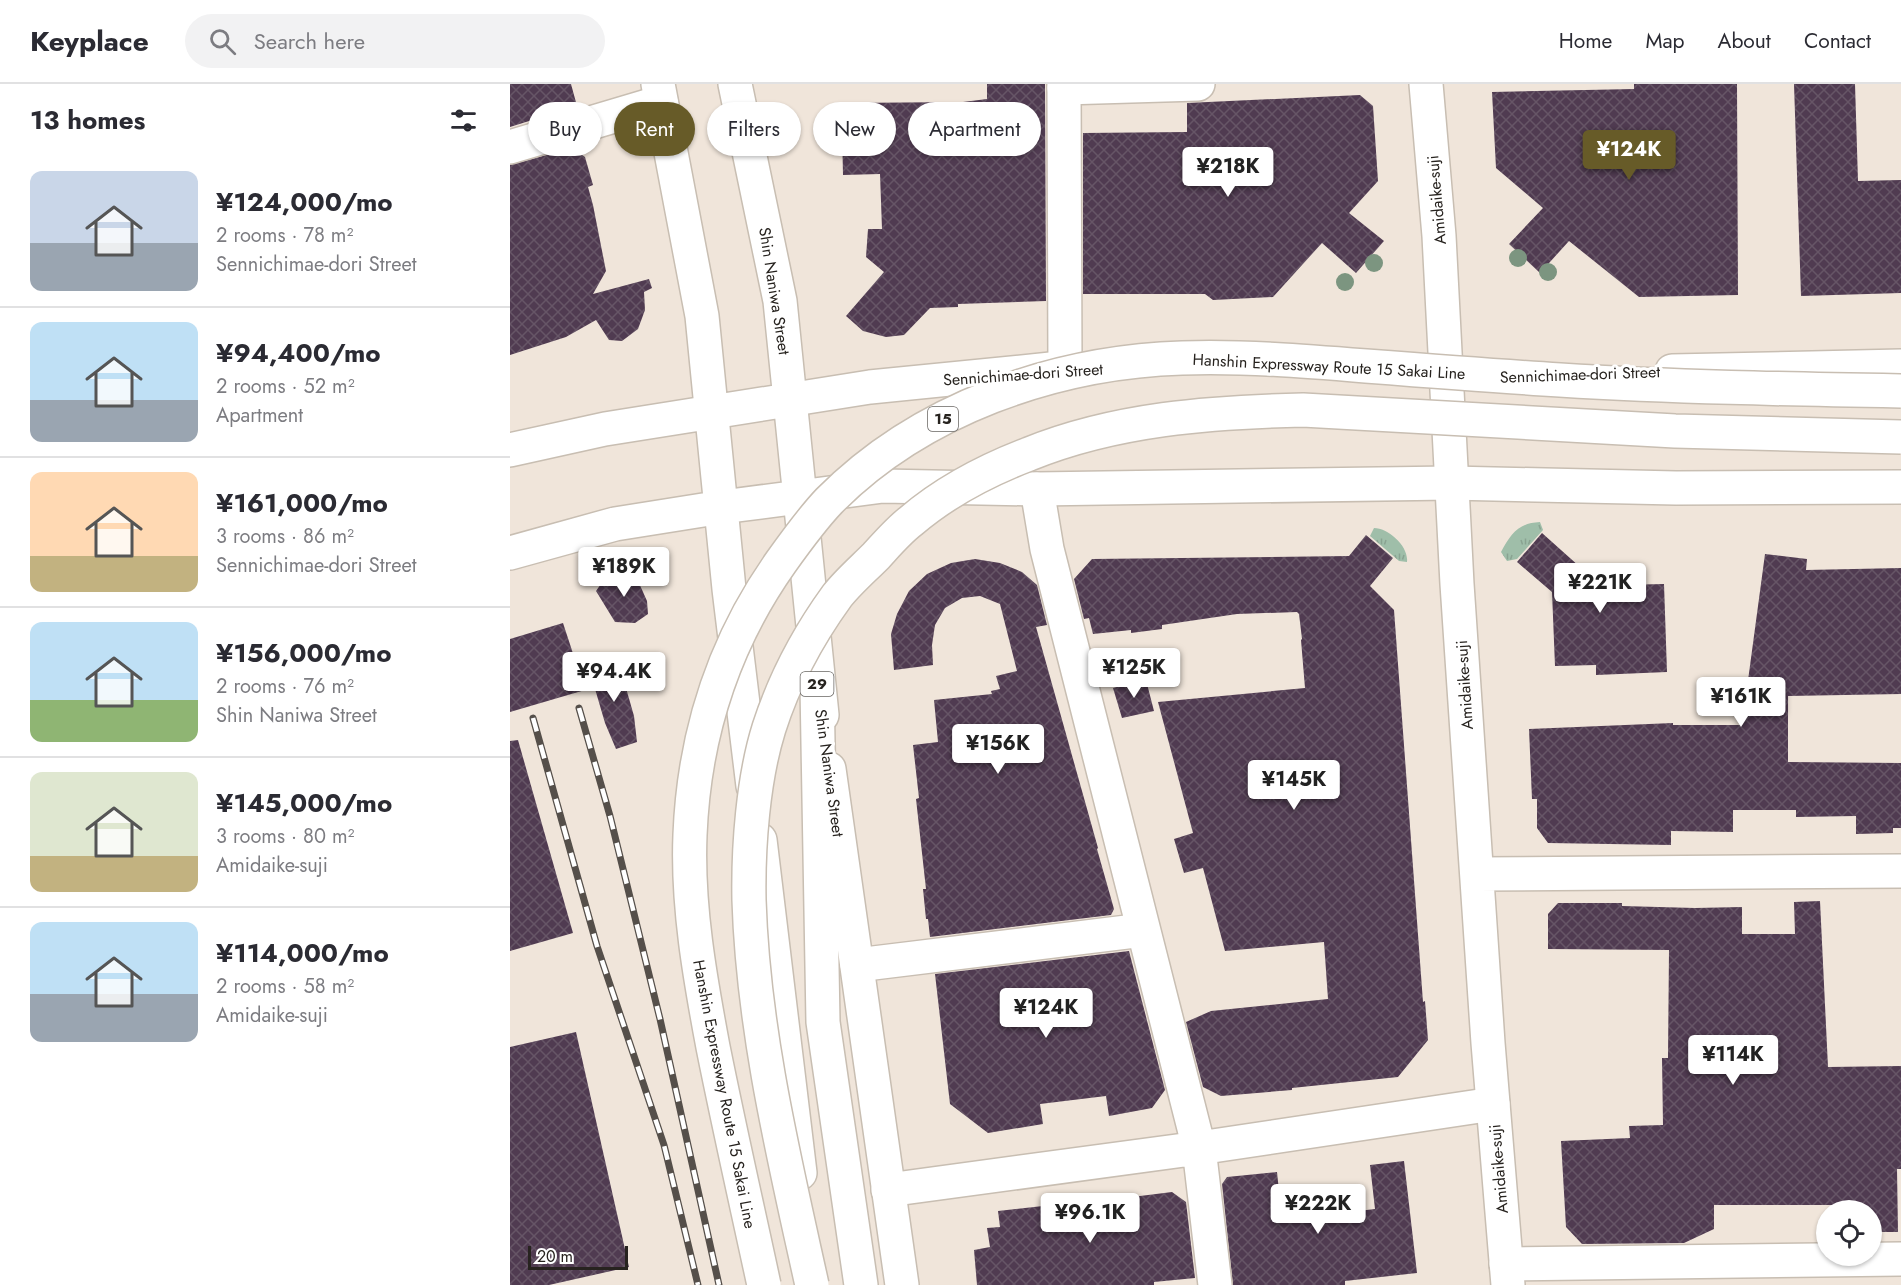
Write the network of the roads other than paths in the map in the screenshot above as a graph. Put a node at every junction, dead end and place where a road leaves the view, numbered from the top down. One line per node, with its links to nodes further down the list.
1 (735, 84): 11 (main road, Shin Naniwa Street / 29)
2 (1198, 84): 4 (main road)
3 (1426, 84): 9 (main road, Amidaike-suji)
4 (1064, 86): 8 (main road)
5 (659, 93): 6 (main road); 12 (main road)
6 (510, 147)
7 (1901, 366): 9 (main road, Sennichimae-dori Street)
8 (1065, 368): 9 (main road, Sennichimae-dori Street); 11 (main road, Sennichimae-dori Street)
9 (1446, 378): 15 (main road, Amidaike-suji)
10 (1901, 391): 31 (main road, Hanshin Expressway Route 15 Sakai Line / 15, bridge)
11 (791, 400): 12 (main road, Sennichimae-dori Street); 18 (main road, Shin Naniwa Street / 29)
12 (712, 412): 14 (main road, Sennichimae-dori Street); 19 (main road)
13 (1901, 437): 32 (main road, bridge)
14 (510, 450)
15 (1451, 483): 16 (main road); 17 (main road); 23 (main road, Amidaike-suji)
16 (1901, 487)
17 (1037, 489): 18 (main road); 24 (main road)
18 (801, 496): 19 (main road); 21 (main road, Shin Naniwa Street / 29)
19 (722, 507): 20 (main road); 32 (main road)
20 (510, 553)
21 (818, 686): 25 (main road, Shin Naniwa Street / 29); 33 (main road)
22 (1901, 871): 23 (main road)
23 (1477, 874): 26 (main road, Amidaike-suji)
24 (1143, 930): 25 (main road); 27 (main road)
25 (858, 965): 28 (main road, Shin Naniwa Street / 29)
26 (1493, 1104): 27 (main road); 30 (main road, Amidaike-suji)
27 (1199, 1148): 28 (main road); 35 (main road)
28 (888, 1190): 34 (main road, Shin Naniwa Street / 29)
29 (1901, 1259): 30 (main road)
30 (1507, 1275)
31 (764, 1285)
32 (813, 1285)
33 (861, 1285)
34 (902, 1285)
35 (1215, 1285)

